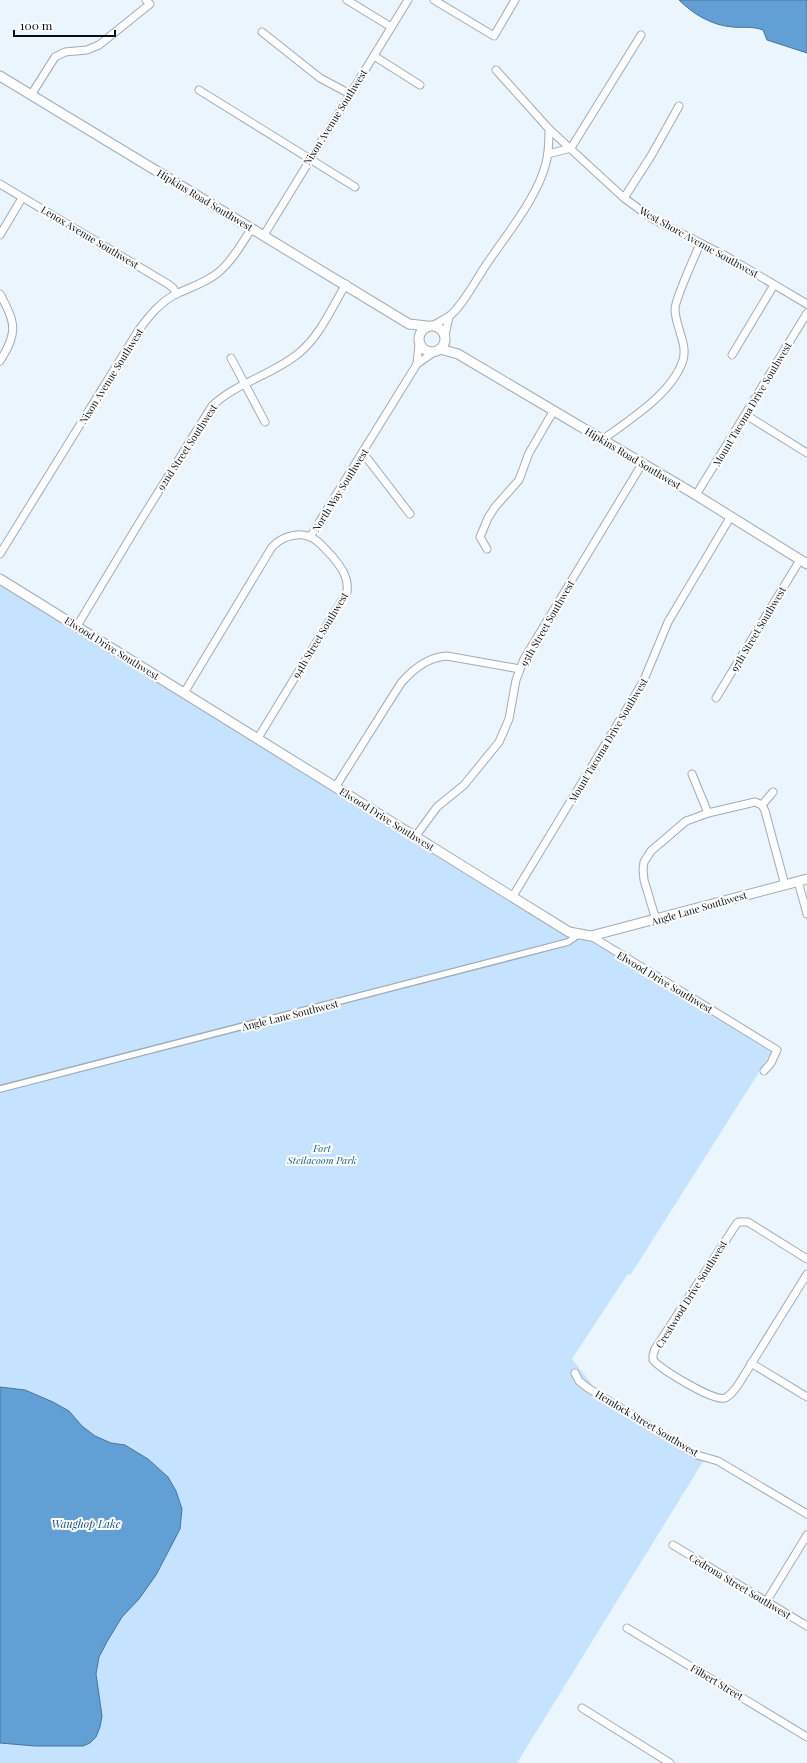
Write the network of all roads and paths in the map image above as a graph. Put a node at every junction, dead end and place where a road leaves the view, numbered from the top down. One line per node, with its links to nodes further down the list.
1 (347, 0): 6 (street)
2 (408, 0): 6 (street, Nixon Avenue Southwest)
3 (434, 0): 4 (street)
4 (515, 0)
5 (148, 2): 15 (street)
6 (391, 27): 9 (street, Nixon Avenue Southwest)
7 (262, 32): 14 (street)
8 (641, 34): 18 (street)
9 (374, 56): 12 (street); 14 (street, Nixon Avenue Southwest)
10 (496, 70): 17 (street, West Shore Avenue Southwest)
11 (0, 76): 15 (street, Hipkins Road Southwest)
12 (420, 85)
13 (199, 90): 20 (street)
14 (350, 94): 20 (street, Nixon Avenue Southwest)
15 (31, 95): 25 (street, Hipkins Road Southwest)
16 (679, 106): 24 (street)
17 (549, 129): 18 (street, West Shore Avenue Southwest); 19 (street)
18 (571, 148): 19 (street); 24 (street, West Shore Avenue Southwest)
19 (548, 154): 35 (street)
20 (310, 158): 22 (street); 27 (street, Nixon Avenue Southwest)
21 (0, 184): 23 (street, Lenox Avenue Southwest)
22 (355, 187)
23 (22, 198): 26 (street); 32 (street, Lenox Avenue Southwest)
24 (624, 198): 28 (street, West Shore Avenue Southwest)
25 (252, 228): 27 (street, Hipkins Road Southwest); 32 (street, Nixon Avenue Southwest)
26 (0, 235)
27 (264, 235): 29 (street, Hipkins Road Southwest)
28 (700, 244): 30 (street, West Shore Avenue Southwest); 50 (street)
29 (346, 284): 36 (street, Hipkins Road Southwest); 46 (street, 92nd Street Southwest)
30 (774, 285): 33 (street, West Shore Avenue Southwest); 42 (street)
31 (0, 294): 44 (street)
32 (177, 294): 59 (street, Nixon Avenue Southwest)
33 (807, 304)
34 (807, 313): 48 (street, Mount Tacoma Drive Southwest)
35 (449, 317): 37 (street); 38 (street)
36 (409, 324): 37 (street, Hipkins Road Southwest); 39 (street, Hipkins Road Southwest)
37 (430, 326): 38 (street); 39 (street)
38 (445, 337): 40 (street); 41 (street, Hipkins Road Southwest)
39 (419, 342): 40 (street); 45 (street, North Way Southwest)
40 (437, 351): 41 (street, Hipkins Road Southwest); 45 (street, North Way Southwest)
41 (458, 354): 47 (street, Hipkins Road Southwest)
42 (732, 355)
43 (231, 358): 46 (street)
44 (0, 361)
45 (417, 364): 51 (street, North Way Southwest)
46 (245, 384): 49 (street); 62 (street, 92nd Street Southwest)
47 (554, 410): 50 (street, Hipkins Road Southwest); 58 (street)
48 (746, 414): 52 (street); 54 (street, Mount Tacoma Drive Southwest)
49 (264, 422)
50 (602, 440): 53 (street, Hipkins Road Southwest)
51 (363, 453): 55 (street); 57 (street, North Way Southwest)
52 (807, 453)
53 (642, 464): 54 (street, Hipkins Road Southwest); 63 (street, 95th Street Southwest)
54 (696, 495): 56 (street, Hipkins Road Southwest)
55 (410, 514)
56 (731, 516): 60 (street, Hipkins Road Southwest); 75 (street, Mount Tacoma Drive Southwest)
57 (310, 537): 64 (street, North Way Southwest); 66 (street, 94th Street Southwest)
58 (487, 549)
59 (0, 554)
60 (804, 562): 65 (street, 97th Street Southwest)
61 (0, 579): 62 (street, Elwood Drive Southwest)
62 (77, 626): 64 (street, Elwood Drive Southwest)
63 (520, 668): 68 (street); 72 (street, 95th Street Southwest)
64 (184, 693): 66 (street, Elwood Drive Southwest)
65 (716, 698)
66 (258, 738): 68 (street, Elwood Drive Southwest)
67 (692, 774): 71 (street)
68 (336, 786): 72 (street, Elwood Drive Southwest)
69 (773, 792): 70 (street)
70 (762, 805): 71 (street); 74 (street)
71 (708, 813): 77 (street)
72 (415, 837): 75 (street, Elwood Drive Southwest)
73 (803, 880): 74 (street, Angle Lane Southwest); 76 (street)
74 (786, 884): 77 (street, Angle Lane Southwest)
75 (513, 896): 78 (street, Elwood Drive Southwest)
76 (807, 914)
77 (656, 920): 79 (street, Angle Lane Southwest)
78 (578, 935): 79 (street, Elwood Drive Southwest); 81 (street, Angle Lane Southwest)
79 (591, 936): 80 (street, Elwood Drive Southwest)
80 (764, 1071)
81 (0, 1090)
82 (807, 1258): 84 (street, Crestwood Drive Southwest)
83 (807, 1274): 84 (street, Crestwood Drive Southwest)
84 (752, 1363): 86 (street)
85 (575, 1373): 87 (street, Hemlock Street Southwest)
86 (807, 1397)
87 (807, 1514)
88 (807, 1535): 90 (street)
89 (673, 1545): 90 (street, Cedrona Street Southwest)
90 (766, 1602): 91 (street, Cedrona Street Southwest)
91 (807, 1626)
92 (627, 1628): 94 (street, Filbert Street)
93 (582, 1708): 95 (street)
94 (807, 1737)
95 (670, 1763)

